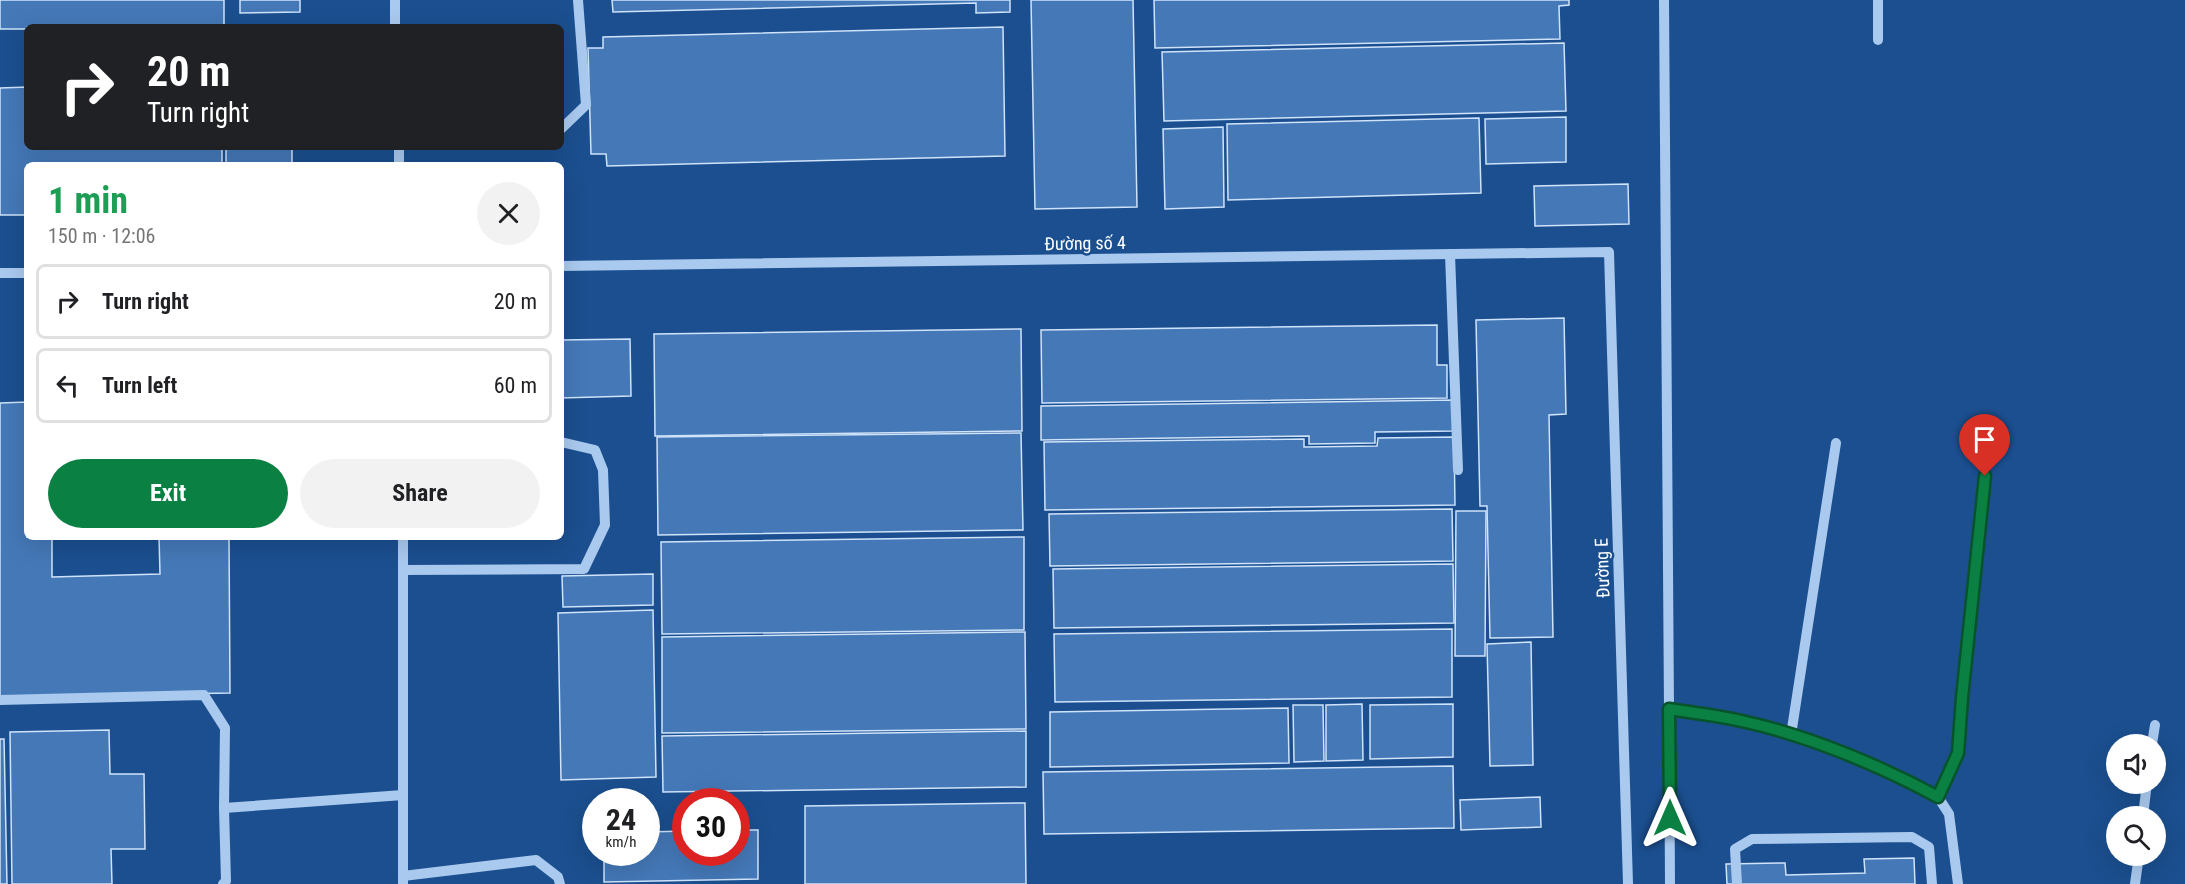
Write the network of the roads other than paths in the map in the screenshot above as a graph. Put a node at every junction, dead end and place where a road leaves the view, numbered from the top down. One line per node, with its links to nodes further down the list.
1 (394, 0): 5 (street)
2 (578, 0): 7 (street)
3 (1664, 0): 20 (street)
4 (1878, 0): 6 (street)
5 (395, 24)
6 (1878, 40)
7 (564, 126)
8 (1609, 252): 9 (street, Đường số 4); 31 (street, Đường E)
9 (1450, 254): 10 (street, Đường số 4); 15 (street)
10 (564, 266)
11 (0, 273): 12 (street)
12 (24, 273)
13 (564, 443): 18 (street)
14 (1836, 443): 23 (street)
15 (1458, 470)
16 (1985, 476): 25 (street)
17 (403, 540): 18 (street)
18 (403, 570): 24 (street)
19 (0, 700): 26 (street)
20 (1669, 709): 23 (street); 32 (street)
21 (2155, 725): 22 (street)
22 (2154, 734)
23 (1791, 735): 25 (street)
24 (403, 795): 26 (street); 28 (street)
25 (1938, 797): 35 (street)
26 (224, 808): 29 (street)
27 (2137, 866): 36 (street)
28 (403, 880): 30 (street)
29 (223, 884)
30 (560, 884)
31 (1628, 884)
32 (1670, 884)
33 (1737, 884): 34 (street)
34 (1932, 884)
35 (1958, 884)
36 (2135, 884)

